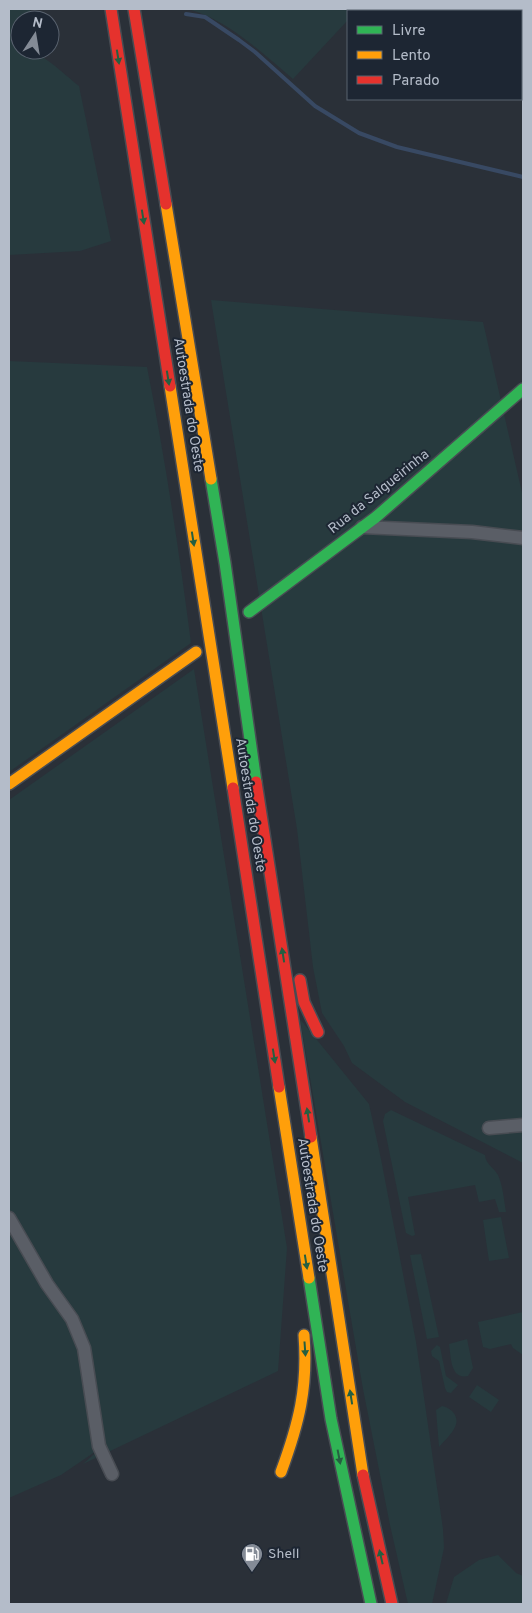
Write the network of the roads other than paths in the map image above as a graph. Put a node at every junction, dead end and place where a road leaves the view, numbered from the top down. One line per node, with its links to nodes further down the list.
1 (111, 9): 15 (main road, Autoestrada do Oeste, one-way to 15)
2 (134, 9): 8 (main road, Autoestrada do Oeste)
3 (523, 389): 4 (main road, Rua da Salgueirinha)
4 (362, 527): 5 (street); 6 (main road, Rua da Salgueirinha)
5 (523, 538)
6 (249, 612)
7 (196, 652): 9 (main road)
8 (253, 765): 10 (main road); 22 (main road, Autoestrada do Oeste, one-way to 8)
9 (9, 784)
10 (284, 890)
11 (297, 965): 12 (main road)
12 (318, 1032)
13 (523, 1125): 14 (street)
14 (489, 1128)
15 (298, 1214): 17 (main road); 21 (main road, Autoestrada do Oeste, one-way to 21)
16 (9, 1218): 20 (street)
17 (296, 1273)
18 (302, 1324): 19 (main road, one-way to 19)
19 (281, 1472)
20 (112, 1474)
21 (371, 1604)
22 (392, 1604)

